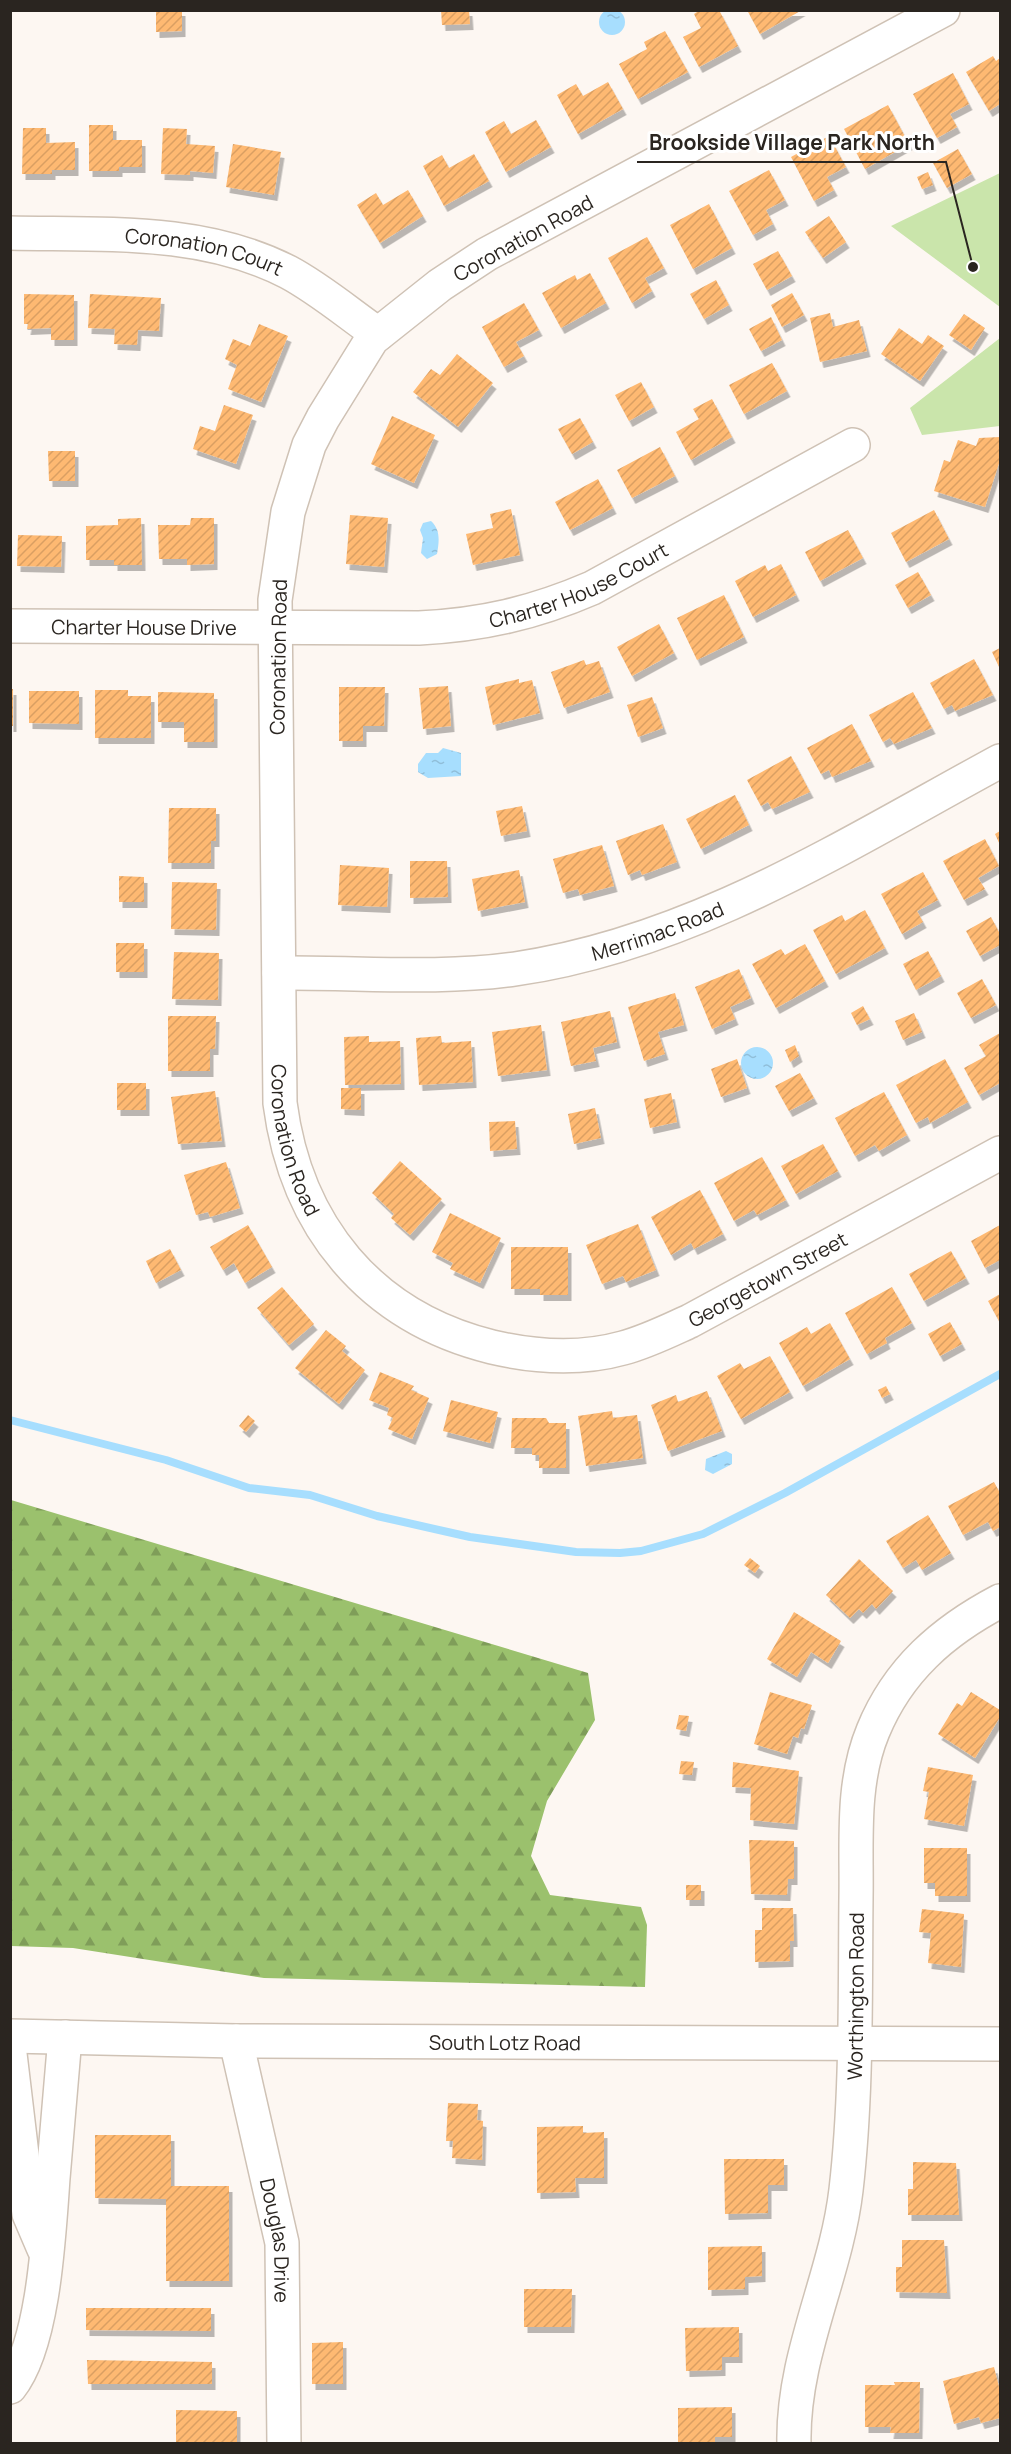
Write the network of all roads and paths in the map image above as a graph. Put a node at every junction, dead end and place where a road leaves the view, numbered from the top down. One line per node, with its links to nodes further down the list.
1 (944, 10): 3 (street, Coronation Road)
2 (10, 233): 3 (street, Coronation Court)
3 (378, 334): 6 (street, Coronation Road)
4 (853, 445): 6 (street, Charter House Court)
5 (10, 626): 6 (street, Charter House Drive)
6 (276, 628): 8 (street, Coronation Road)
7 (1000, 761): 8 (street, Merrimac Road)
8 (279, 973): 10 (street, Coronation Road)
9 (1000, 1153): 10 (street, Georgetown Street)
10 (518, 1353)
11 (1000, 1601): 15 (street, Worthington Road)
12 (10, 2036): 13 (street, South Lotz Road)
13 (65, 2037): 14 (street, South Lotz Road); 18 (street)
14 (237, 2041): 15 (street, South Lotz Road); 21 (street, Douglas Drive)
15 (854, 2043): 16 (street, South Lotz Road); 22 (street, Worthington Road)
16 (1000, 2044)
17 (10, 2054): 18 (street)
18 (47, 2256): 19 (street)
19 (21, 2342): 20 (street)
20 (10, 2386)
21 (284, 2444)
22 (794, 2444)

